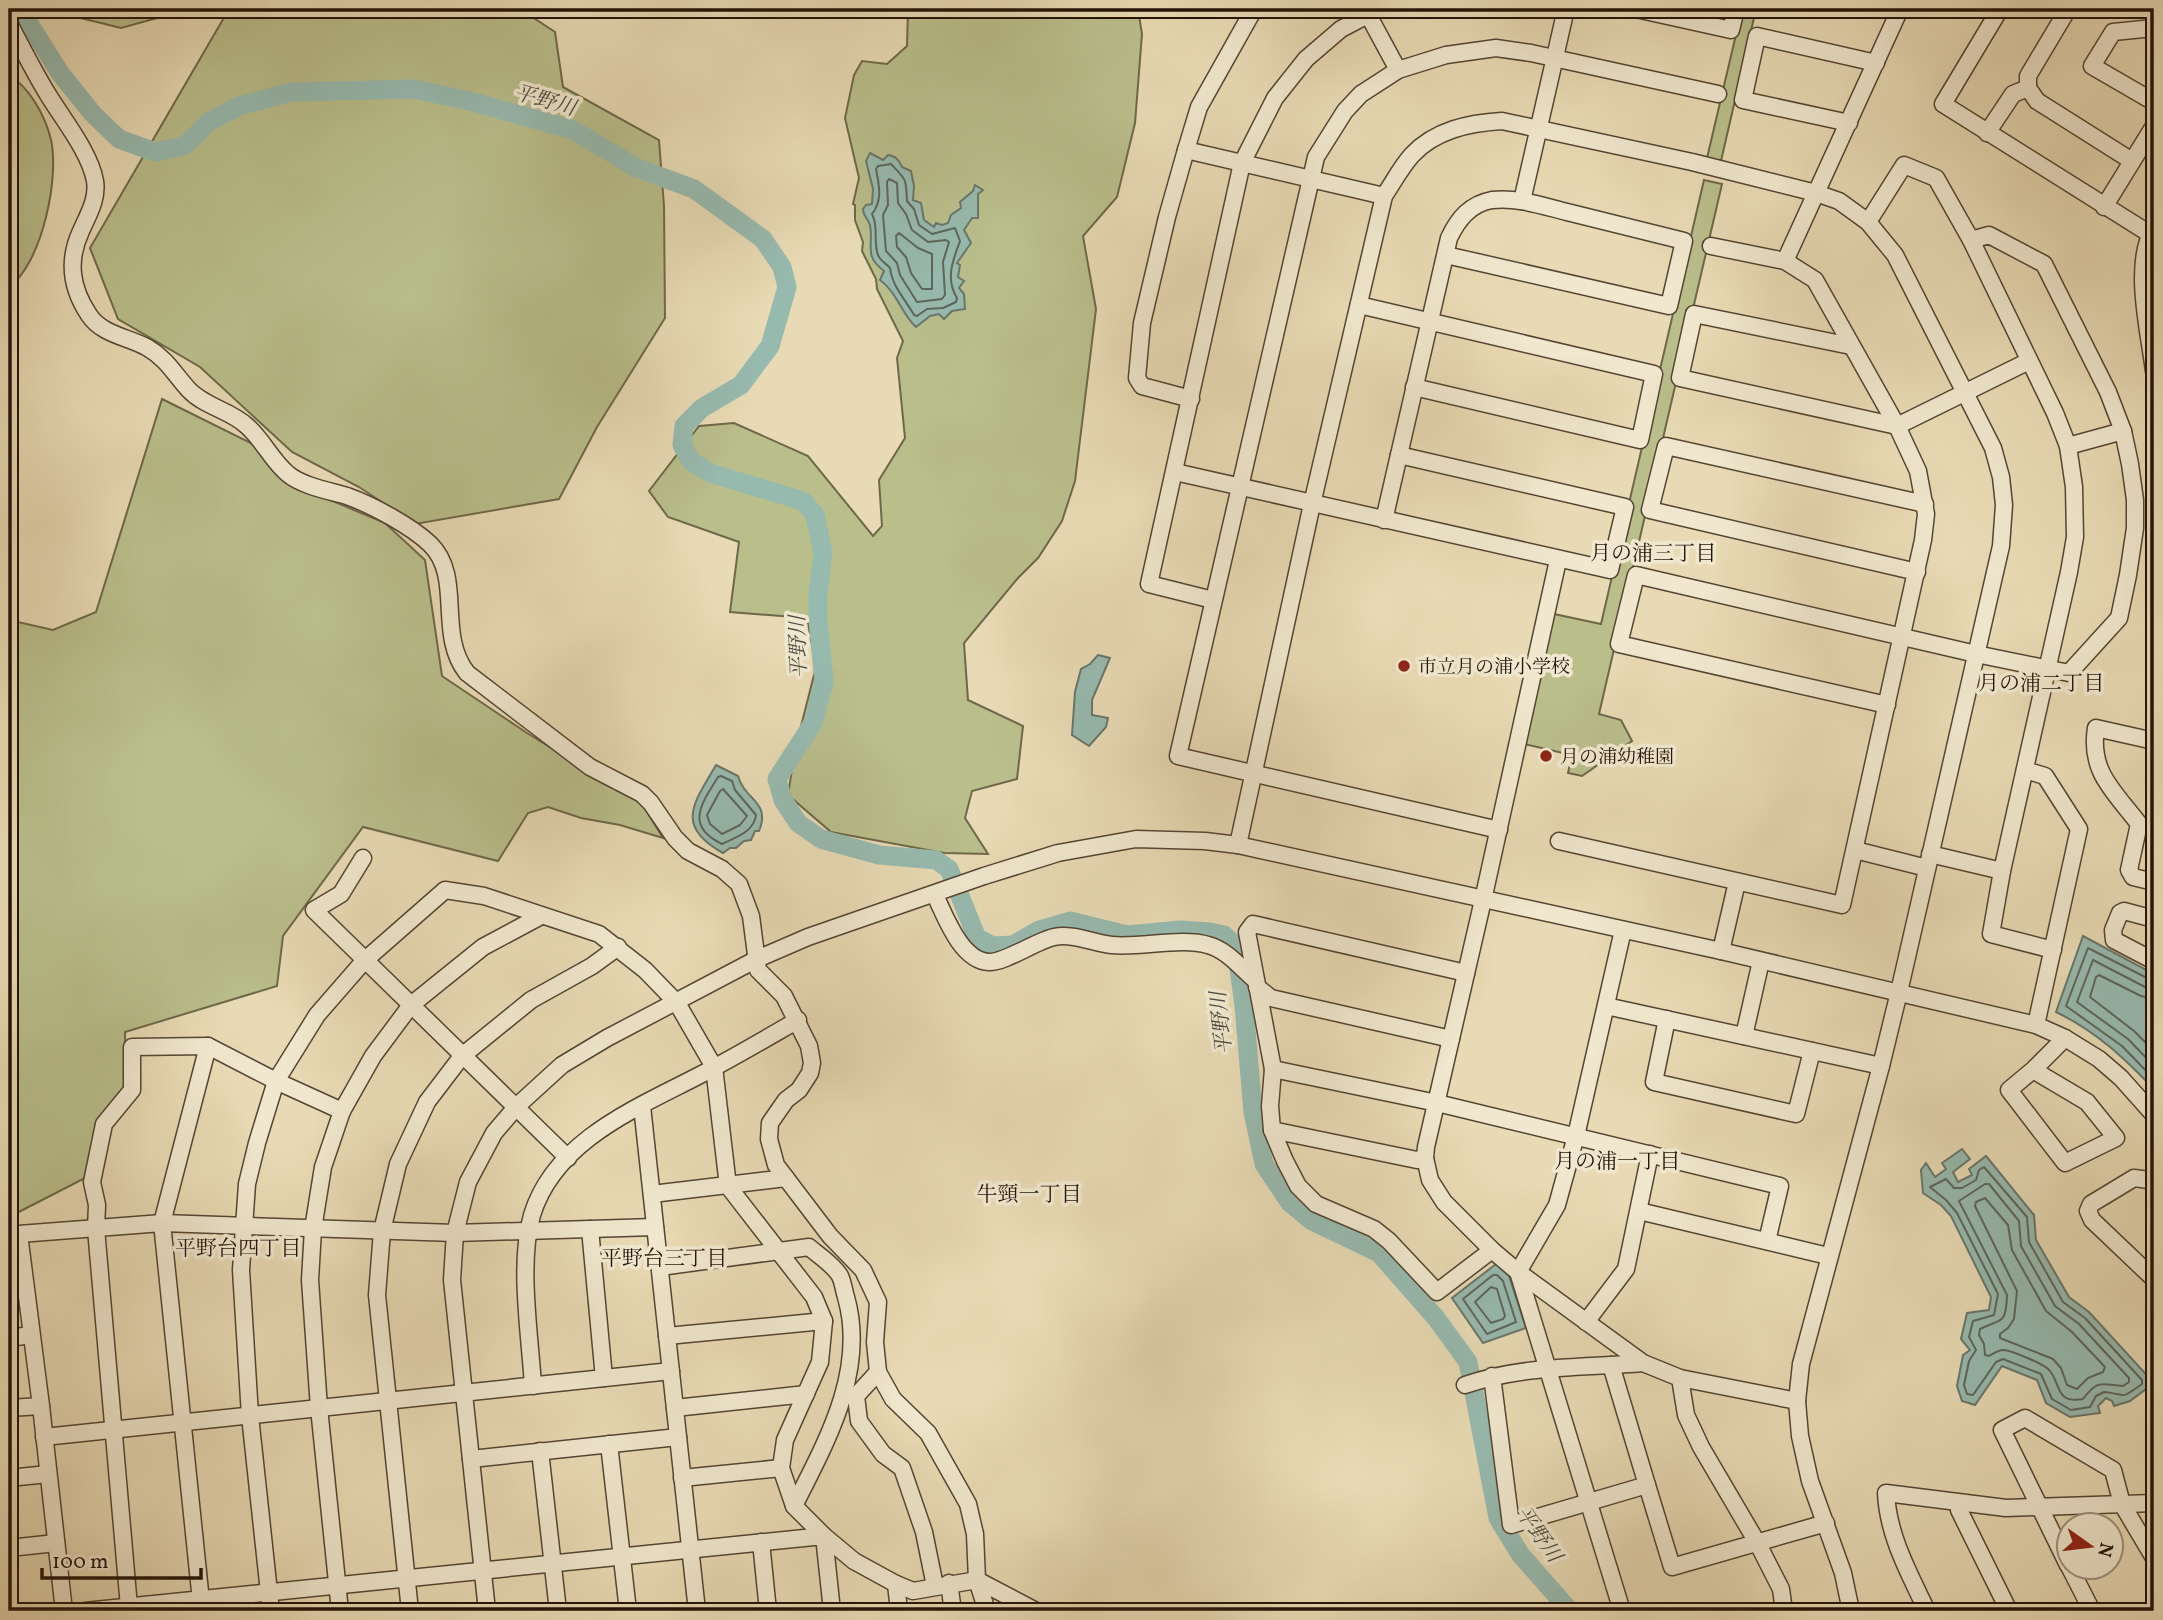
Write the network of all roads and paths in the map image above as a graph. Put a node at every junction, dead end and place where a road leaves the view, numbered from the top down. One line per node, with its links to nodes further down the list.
1 (1254, 9): 21 (street)
2 (1566, 9): 11 (street)
3 (1636, 9): 4 (street)
4 (1736, 9)
5 (1900, 9): 12 (street)
6 (2000, 9): 20 (street)
7 (2068, 9): 14 (street)
8 (1372, 11): 13 (street); 23 (street)
9 (9, 23): 80 (street)
10 (2154, 28): 16 (street)
11 (1554, 58): 13 (street); 15 (street); 19 (street)
12 (1875, 63): 17 (street); 17 (street)
13 (1398, 70): 24 (street)
14 (2028, 88): 20 (street); 22 (street)
15 (1718, 94)
16 (2154, 102)
17 (1849, 123): 25 (street)
18 (2154, 126): 22 (street)
19 (1538, 129): 25 (street); 26 (street); 27 (street)
20 (1987, 133): 28 (street)
21 (1186, 150): 23 (street); 43 (street)
22 (2132, 161): 28 (street)
23 (1242, 163): 24 (street); 43 (street)
24 (1310, 179): 26 (street); 49 (street)
25 (1816, 193): 29 (street); 34 (street)
26 (1384, 196): 35 (street)
27 (1522, 201): 33 (street); 33 (street)
28 (2104, 206): 30 (street)
29 (1868, 222): 31 (street); 42 (street)
30 (2152, 231): 37 (street)
31 (1971, 240): 39 (street); 45 (street)
32 (1711, 246): 34 (street)
33 (1446, 255): 36 (street)
34 (1784, 261): 38 (street)
35 (1359, 305): 36 (street); 50 (street)
36 (1429, 322): 41 (street); 41 (street)
37 (2152, 332): 40 (street)
38 (1851, 346): 44 (street); 44 (street)
39 (2029, 361): 42 (street); 46 (street)
40 (2154, 371)
41 (1414, 387): 47 (street)
42 (1964, 392): 44 (street); 57 (street)
43 (1191, 398): 48 (street)
44 (1897, 426): 51 (street)
45 (2123, 431): 46 (street); 58 (street)
46 (2068, 446): 58 (street)
47 (1399, 455): 52 (street); 53 (street)
48 (1175, 472): 49 (street); 55 (street)
49 (1239, 487): 50 (street); 55 (street)
50 (1312, 504): 52 (street); 62 (street)
51 (1925, 504): 54 (street); 54 (street)
52 (1384, 520): 53 (street)
53 (1558, 560): 63 (street)
54 (1917, 572): 56 (street)
55 (1213, 600): 62 (street)
56 (1902, 636): 57 (street); 59 (street); 59 (street)
57 (1976, 654): 58 (street); 68 (street)
58 (2049, 669): 61 (street)
59 (1887, 705): 66 (street)
60 (2154, 741): 71 (street)
61 (2025, 770): 69 (street); 78 (street)
62 (1253, 774): 63 (street); 65 (street)
63 (1499, 830): 73 (street)
64 (1559, 841): 70 (street)
65 (1238, 845): 72 (street); 73 (street)
66 (1855, 850): 68 (street); 70 (street)
67 (363, 858): 81 (street)
68 (1929, 861): 69 (street); 86 (street)
69 (2003, 871): 78 (street)
70 (1737, 882): 79 (street)
71 (2154, 882)
72 (934, 895): 80 (street); 85 (street)
73 (1483, 900): 76 (street); 84 (street)
74 (541, 916): 77 (street); 81 (street); 88 (street)
75 (2154, 919): 83 (street)
76 (1623, 930): 79 (street); 89 (street)
77 (618, 947): 87 (street); 98 (street)
78 (2053, 950): 92 (street)
79 (1721, 951): 82 (street)
80 (757, 959): 87 (street); 91 (street)
81 (364, 961): 88 (street); 103 (street)
82 (1761, 961): 86 (street); 93 (street)
83 (2154, 961)
84 (1466, 973): 85 (street); 95 (street)
85 (1256, 983): 95 (street); 101 (street)
86 (1899, 992): 92 (street); 99 (street)
87 (677, 1003): 100 (street); 105 (street)
88 (411, 1005): 98 (street); 107 (street)
89 (1606, 1006): 90 (street); 110 (street)
90 (1667, 1019): 93 (street); 97 (street)
91 (798, 1020): 100 (street); 114 (street)
92 (2036, 1025): 94 (street)
93 (1744, 1036): 97 (street)
94 (2065, 1038): 102 (street); 108 (street)
95 (1451, 1039): 104 (street)
96 (208, 1046): 103 (street); 119 (street); 122 (street)
97 (1812, 1051): 99 (street)
98 (461, 1056): 105 (street); 125 (street)
99 (1881, 1066): 131 (street)
100 (714, 1068): 106 (street); 116 (street)
101 (1273, 1069): 104 (street); 109 (street)
102 (2034, 1070): 102 (street)
103 (276, 1081): 107 (street); 120 (street)
104 (1437, 1103): 110 (street); 113 (street)
105 (517, 1106): 112 (street); 127 (street)
106 (642, 1106): 112 (street); 117 (street)
107 (342, 1111): 123 (street)
108 (2154, 1115)
109 (1272, 1130): 113 (street); 129 (street)
110 (1576, 1136): 111 (street); 134 (street)
111 (1650, 1154): 118 (street); 128 (street)
112 (568, 1158): 126 (street)
113 (1425, 1158): 129 (street)
114 (786, 1178): 116 (street); 145 (street)
115 (2154, 1184): 135 (street)
116 (728, 1186): 117 (street); 130 (street)
117 (652, 1194): 121 (street)
118 (1639, 1211): 128 (street); 137 (street)
119 (162, 1223): 120 (street); 122 (street); 160 (street)
120 (244, 1226): 123 (street); 159 (street)
121 (655, 1227): 124 (street); 133 (street)
122 (96, 1229): 132 (street); 161 (street)
123 (313, 1229): 125 (street); 157 (street)
124 (590, 1229): 126 (street); 147 (street)
125 (382, 1231): 127 (street); 153 (street)
126 (529, 1231): 127 (street); 150 (street)
127 (455, 1233): 151 (street)
128 (1767, 1241): 131 (street)
129 (1492, 1250): 134 (street)
130 (778, 1252): 133 (street); 136 (street); 176 (street)
131 (1828, 1256): 154 (street)
132 (15, 1265): 138 (street)
133 (660, 1267): 139 (street)
134 (1518, 1272): 137 (street); 143 (street)
135 (2154, 1279)
136 (824, 1321): 139 (street); 152 (street)
137 (1586, 1322): 141 (street)
138 (31, 1335): 140 (street); 155 (street)
139 (667, 1336): 144 (street)
140 (9, 1338)
141 (1643, 1363): 142 (street); 148 (street)
142 (1611, 1365): 143 (street); 171 (street)
143 (1549, 1368): 146 (street); 172 (street)
144 (671, 1371): 147 (street); 158 (street)
145 (877, 1372): 191 (street); 195 (street)
146 (1492, 1376): 149 (street); 172 (street)
147 (604, 1378): 150 (street)
148 (1680, 1378): 154 (street); 183 (street)
149 (1465, 1385)
150 (533, 1386): 151 (street)
151 (464, 1393): 153 (street); 166 (street)
152 (806, 1394): 158 (street); 167 (street)
153 (389, 1401): 157 (street); 190 (street)
154 (1797, 1401): 178 (street)
155 (41, 1406): 156 (street); 162 (street)
156 (9, 1408)
157 (319, 1408): 159 (street); 194 (street)
158 (675, 1408): 163 (street)
159 (250, 1416): 160 (street); 196 (street)
160 (181, 1423): 161 (street); 197 (street)
161 (114, 1430): 162 (street); 198 (street)
162 (44, 1437): 168 (street)
163 (678, 1437): 164 (street); 170 (street)
164 (609, 1444): 165 (street); 186 (street)
165 (540, 1451): 166 (street); 188 (street)
166 (471, 1459): 189 (street)
167 (781, 1468): 170 (street); 176 (street)
168 (48, 1474): 169 (street); 181 (street)
169 (9, 1478)
170 (682, 1478): 185 (street)
171 (1647, 1485): 172 (street); 183 (street)
172 (1589, 1502): 214 (street)
173 (1959, 1503): 177 (street); 217 (street); 218 (street)
174 (2154, 1503): 175 (street)
175 (2122, 1504): 177 (street); 177 (street); 187 (street)
176 (794, 1506): 179 (street)
177 (2039, 1507): 180 (street)
178 (1826, 1523): 183 (street); 216 (street)
179 (824, 1536): 182 (street); 193 (street); 209 (street)
180 (2054, 1536)
181 (56, 1542): 184 (street); 199 (street)
182 (761, 1542): 185 (street); 208 (street)
183 (1758, 1544): 215 (street)
184 (9, 1548)
185 (690, 1549): 186 (street); 207 (street)
186 (622, 1556): 188 (street); 206 (street)
187 (2154, 1558)
188 (552, 1563): 189 (street); 205 (street)
189 (483, 1569): 190 (street); 204 (street)
190 (407, 1577): 194 (street); 203 (street)
191 (977, 1580): 195 (street); 212 (street); 213 (street)
192 (2077, 1582): 219 (street)
193 (896, 1584): 195 (street); 210 (street)
194 (337, 1585): 196 (street); 202 (street)
195 (942, 1585): 211 (street)
196 (270, 1592): 197 (street); 201 (street)
197 (201, 1606): 198 (street)
198 (129, 1607): 200 (street)
199 (64, 1611)
200 (85, 1611)
201 (271, 1611)
202 (340, 1611)
203 (410, 1611)
204 (487, 1611)
205 (558, 1611)
206 (628, 1611)
207 (697, 1611)
208 (768, 1611)
209 (832, 1611)
210 (899, 1611)
211 (953, 1611)
212 (987, 1611)
213 (1036, 1611)
214 (1622, 1611)
215 (1784, 1611)
216 (1851, 1611)
217 (1927, 1611)
218 (2007, 1611)
219 (2092, 1611)

